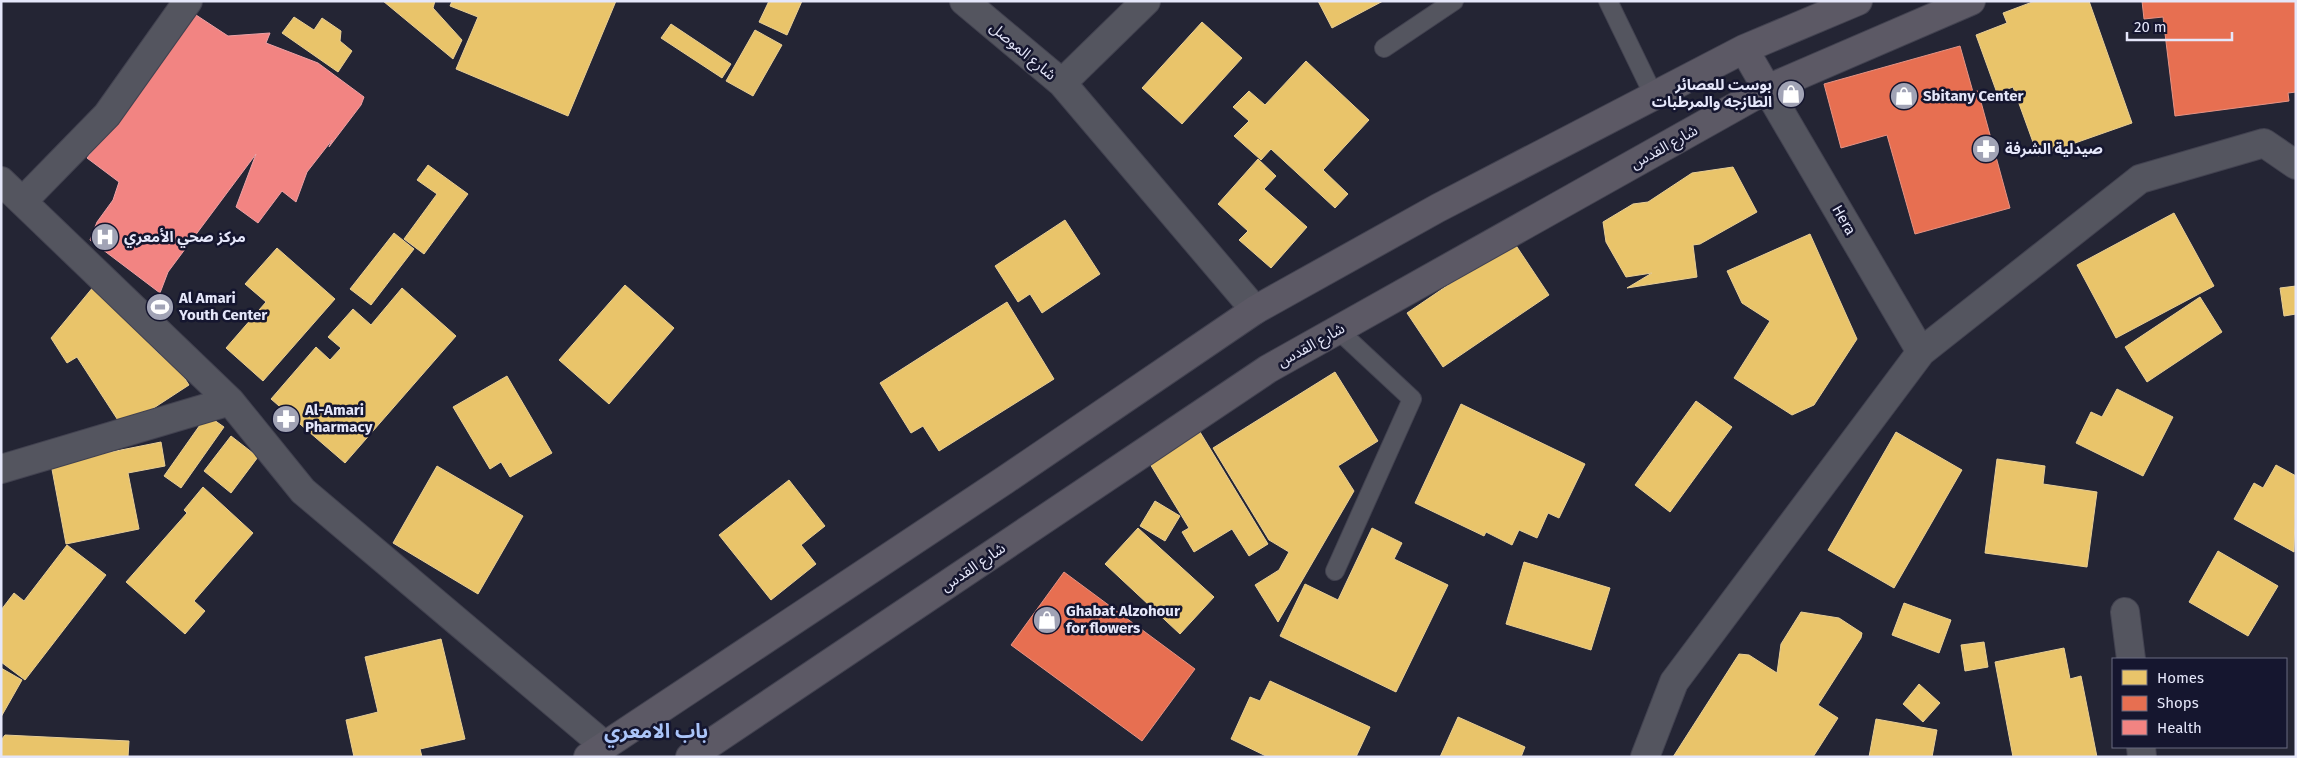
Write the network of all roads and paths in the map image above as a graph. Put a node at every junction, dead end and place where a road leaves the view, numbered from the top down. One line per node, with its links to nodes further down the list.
1 (188, 1): 15 (street)
2 (964, 1): 10 (street, شارع الموصل)
3 (1146, 1): 10 (street, شارع الموصل)
4 (1454, 1): 8 (lane)
5 (1608, 1): 12 (lane)
6 (1858, 1): 9 (main road)
7 (1971, 1): 11 (main road, شارع القدس)
8 (1384, 48)
9 (1744, 49): 11 (main road); 12 (main road)
10 (1062, 83): 16 (street)
11 (1768, 89): 17 (main road, شارع القدس); 18 (street, Hera)
12 (1654, 96): 16 (main road)
13 (2296, 165): 18 (street)
14 (1, 181): 15 (street)
15 (24, 201): 19 (street)
16 (1255, 310): 24 (main road)
17 (1338, 330): 21 (lane); 25 (main road, شارع القدس)
18 (1921, 352): 26 (street)
19 (230, 401): 20 (street); 24 (street)
20 (1, 470)
21 (1335, 571)
22 (2125, 612): 23 (street)
23 (2131, 658)
24 (596, 752)
25 (690, 757)
26 (1645, 757)

